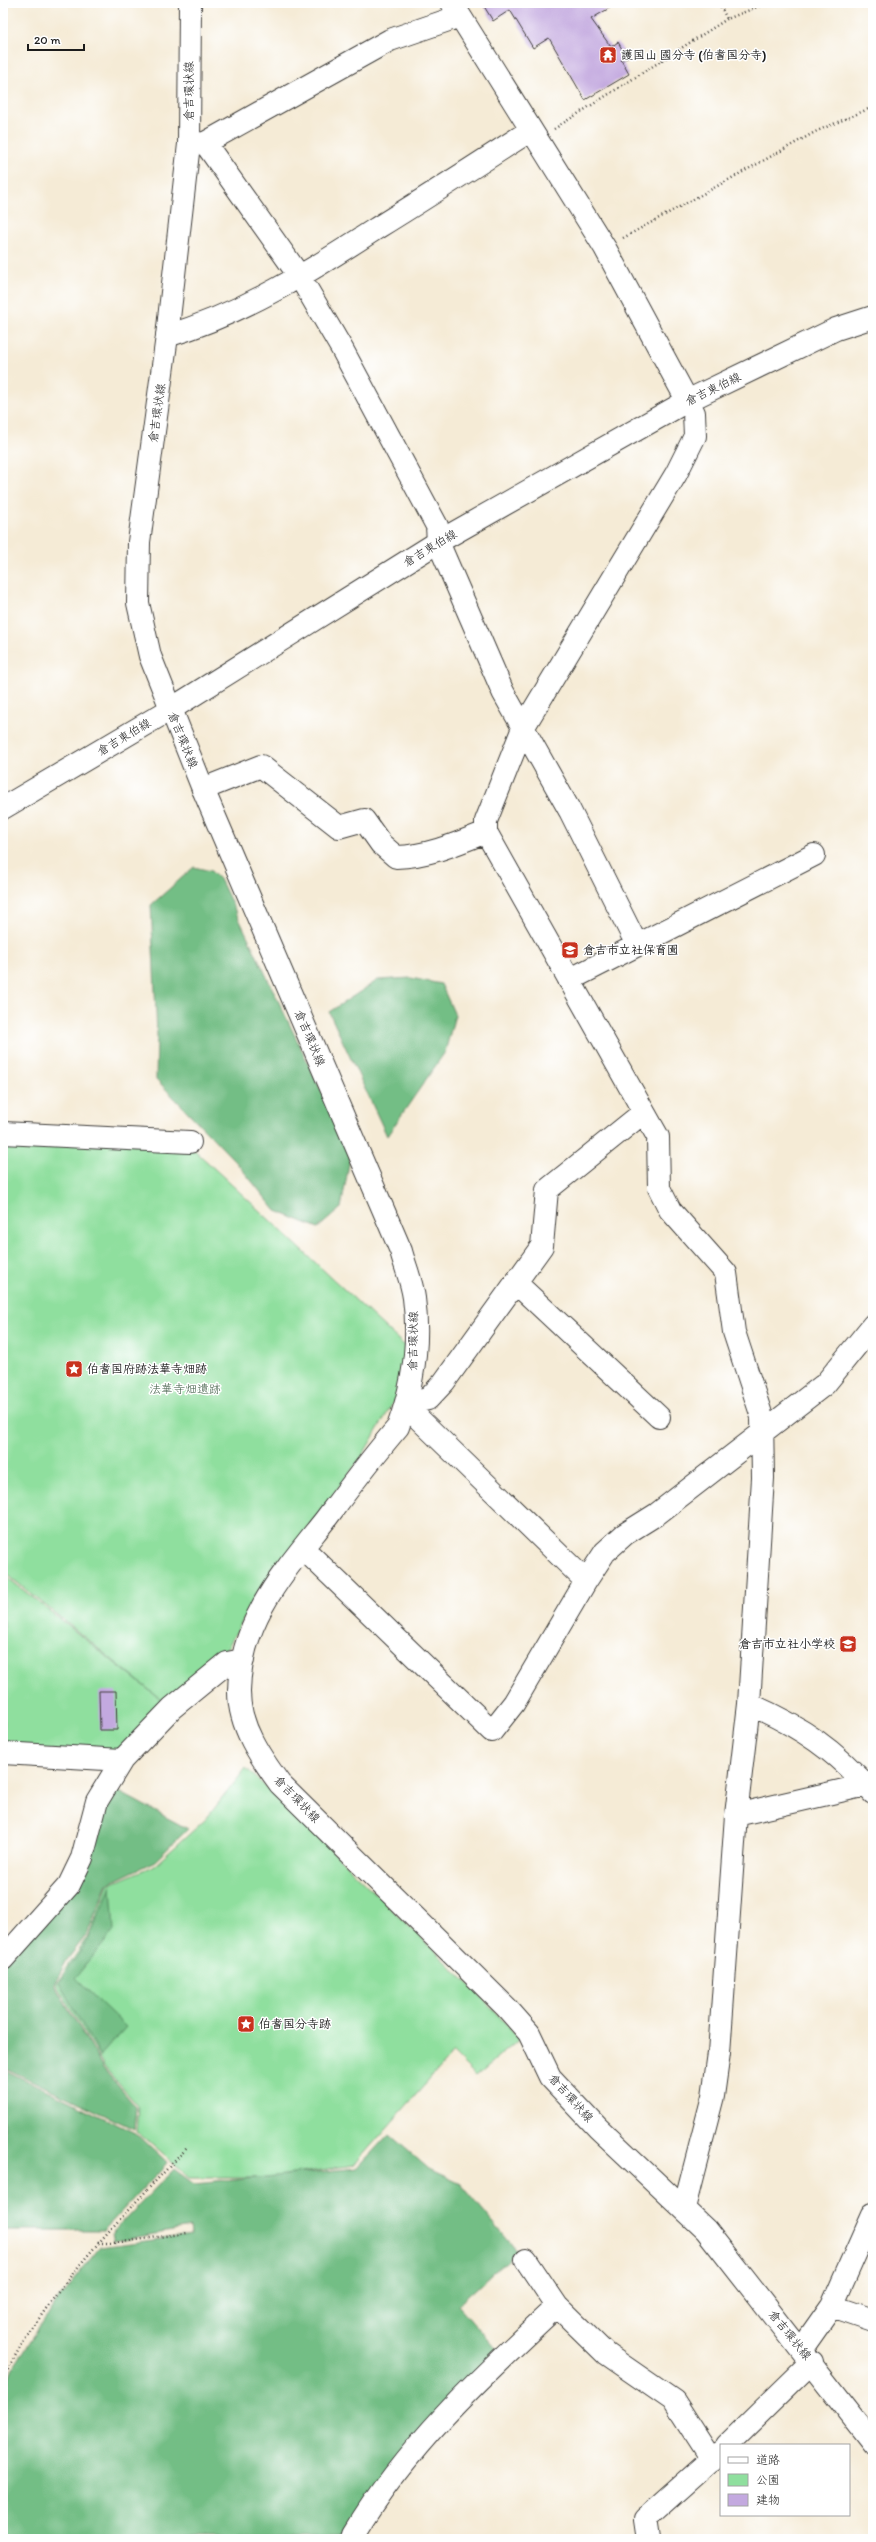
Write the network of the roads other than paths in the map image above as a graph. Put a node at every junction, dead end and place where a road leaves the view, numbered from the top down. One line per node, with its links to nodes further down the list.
1 (190, 3): 4 (street, 倉吉環状線)
2 (456, 10): 3 (street); 4 (street)
3 (535, 135): 5 (street); 8 (street)
4 (197, 144): 5 (street); 7 (street, 倉吉環状線)
5 (300, 277): 7 (street); 9 (street)
6 (873, 317): 8 (street, 倉吉東伯線)
7 (167, 336): 10 (street, 倉吉環状線)
8 (688, 400): 9 (street, 倉吉東伯線); 11 (street)
9 (438, 542): 10 (street, 倉吉東伯線); 11 (street)
10 (171, 709): 12 (street, 倉吉環状線); 13 (street, 倉吉東伯線)
11 (523, 728): 14 (street); 16 (street)
12 (203, 789): 14 (street); 23 (street, 倉吉環状線)
13 (3, 808)
14 (486, 832): 17 (street)
15 (814, 855): 16 (street)
16 (637, 945): 17 (street)
17 (569, 980): 18 (street)
18 (644, 1112): 21 (street); 25 (street)
19 (3, 1133): 20 (street)
20 (190, 1142)
21 (516, 1283): 23 (street); 24 (street)
22 (873, 1325): 25 (street)
23 (406, 1404): 27 (street); 28 (street, 倉吉環状線)
24 (659, 1417)
25 (762, 1430): 27 (street); 29 (street)
26 (311, 1556): 27 (street)
27 (586, 1581)
28 (243, 1660): 31 (street); 35 (street, 倉吉環状線)
29 (749, 1704): 32 (street); 33 (street)
30 (3, 1753): 31 (street)
31 (122, 1760): 34 (street)
32 (870, 1789): 33 (street)
33 (736, 1815): 35 (street)
34 (3, 1959)
35 (684, 2208): 41 (street, 倉吉環状線)
36 (873, 2214): 39 (street)
37 (526, 2260): 38 (street)
38 (557, 2306): 44 (street); 45 (street)
39 (832, 2306): 40 (street); 41 (street)
40 (873, 2320)
41 (806, 2356): 42 (street, 倉吉環状線); 43 (street)
42 (873, 2443)
43 (728, 2444)
44 (716, 2455): 46 (street)
45 (353, 2539)
46 (648, 2539)

